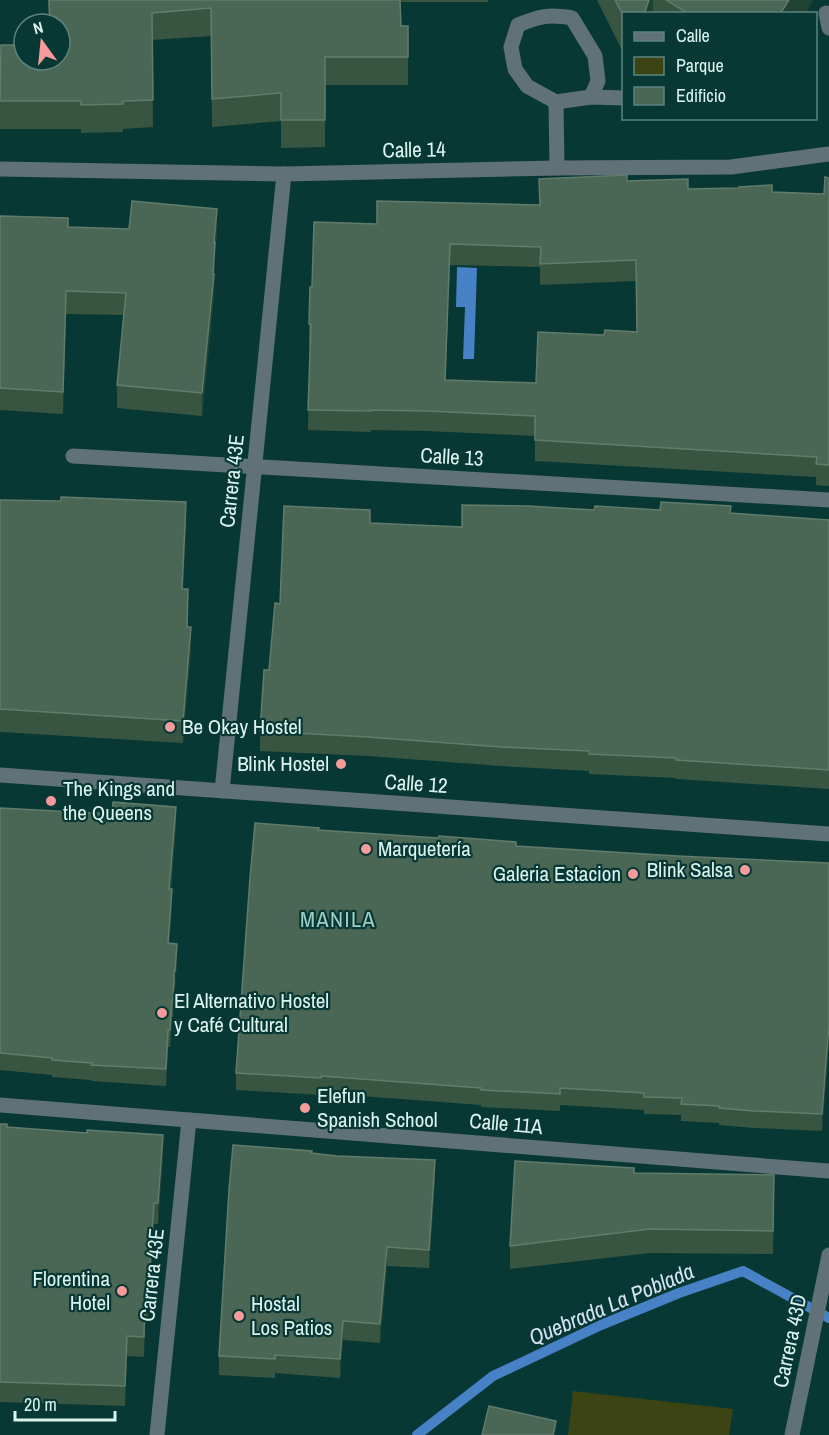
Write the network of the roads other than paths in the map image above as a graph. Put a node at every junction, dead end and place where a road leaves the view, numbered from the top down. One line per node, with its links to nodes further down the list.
1 (591, 98): 2 (street); 3 (street); 3 (street)
2 (622, 98)
3 (556, 102): 5 (street)
4 (829, 154): 5 (street, Calle 14)
5 (557, 168): 7 (street, Calle 14)
6 (0, 170): 7 (street, Calle 14)
7 (284, 174): 9 (street, Carrera 43E)
8 (73, 456): 9 (street, Calle 13)
9 (255, 467): 10 (street, Calle 13); 12 (street, Carrera 43E)
10 (829, 500)
11 (0, 776): 12 (street, Calle 12)
12 (222, 791): 13 (street, Calle 12)
13 (829, 834)
14 (0, 1105): 15 (street, Calle 11A)
15 (189, 1120): 16 (street, Calle 11A); 18 (street, Carrera 43E)
16 (829, 1171)
17 (828, 1259): 19 (street, Carrera 43D)
18 (157, 1435)
19 (792, 1435)

